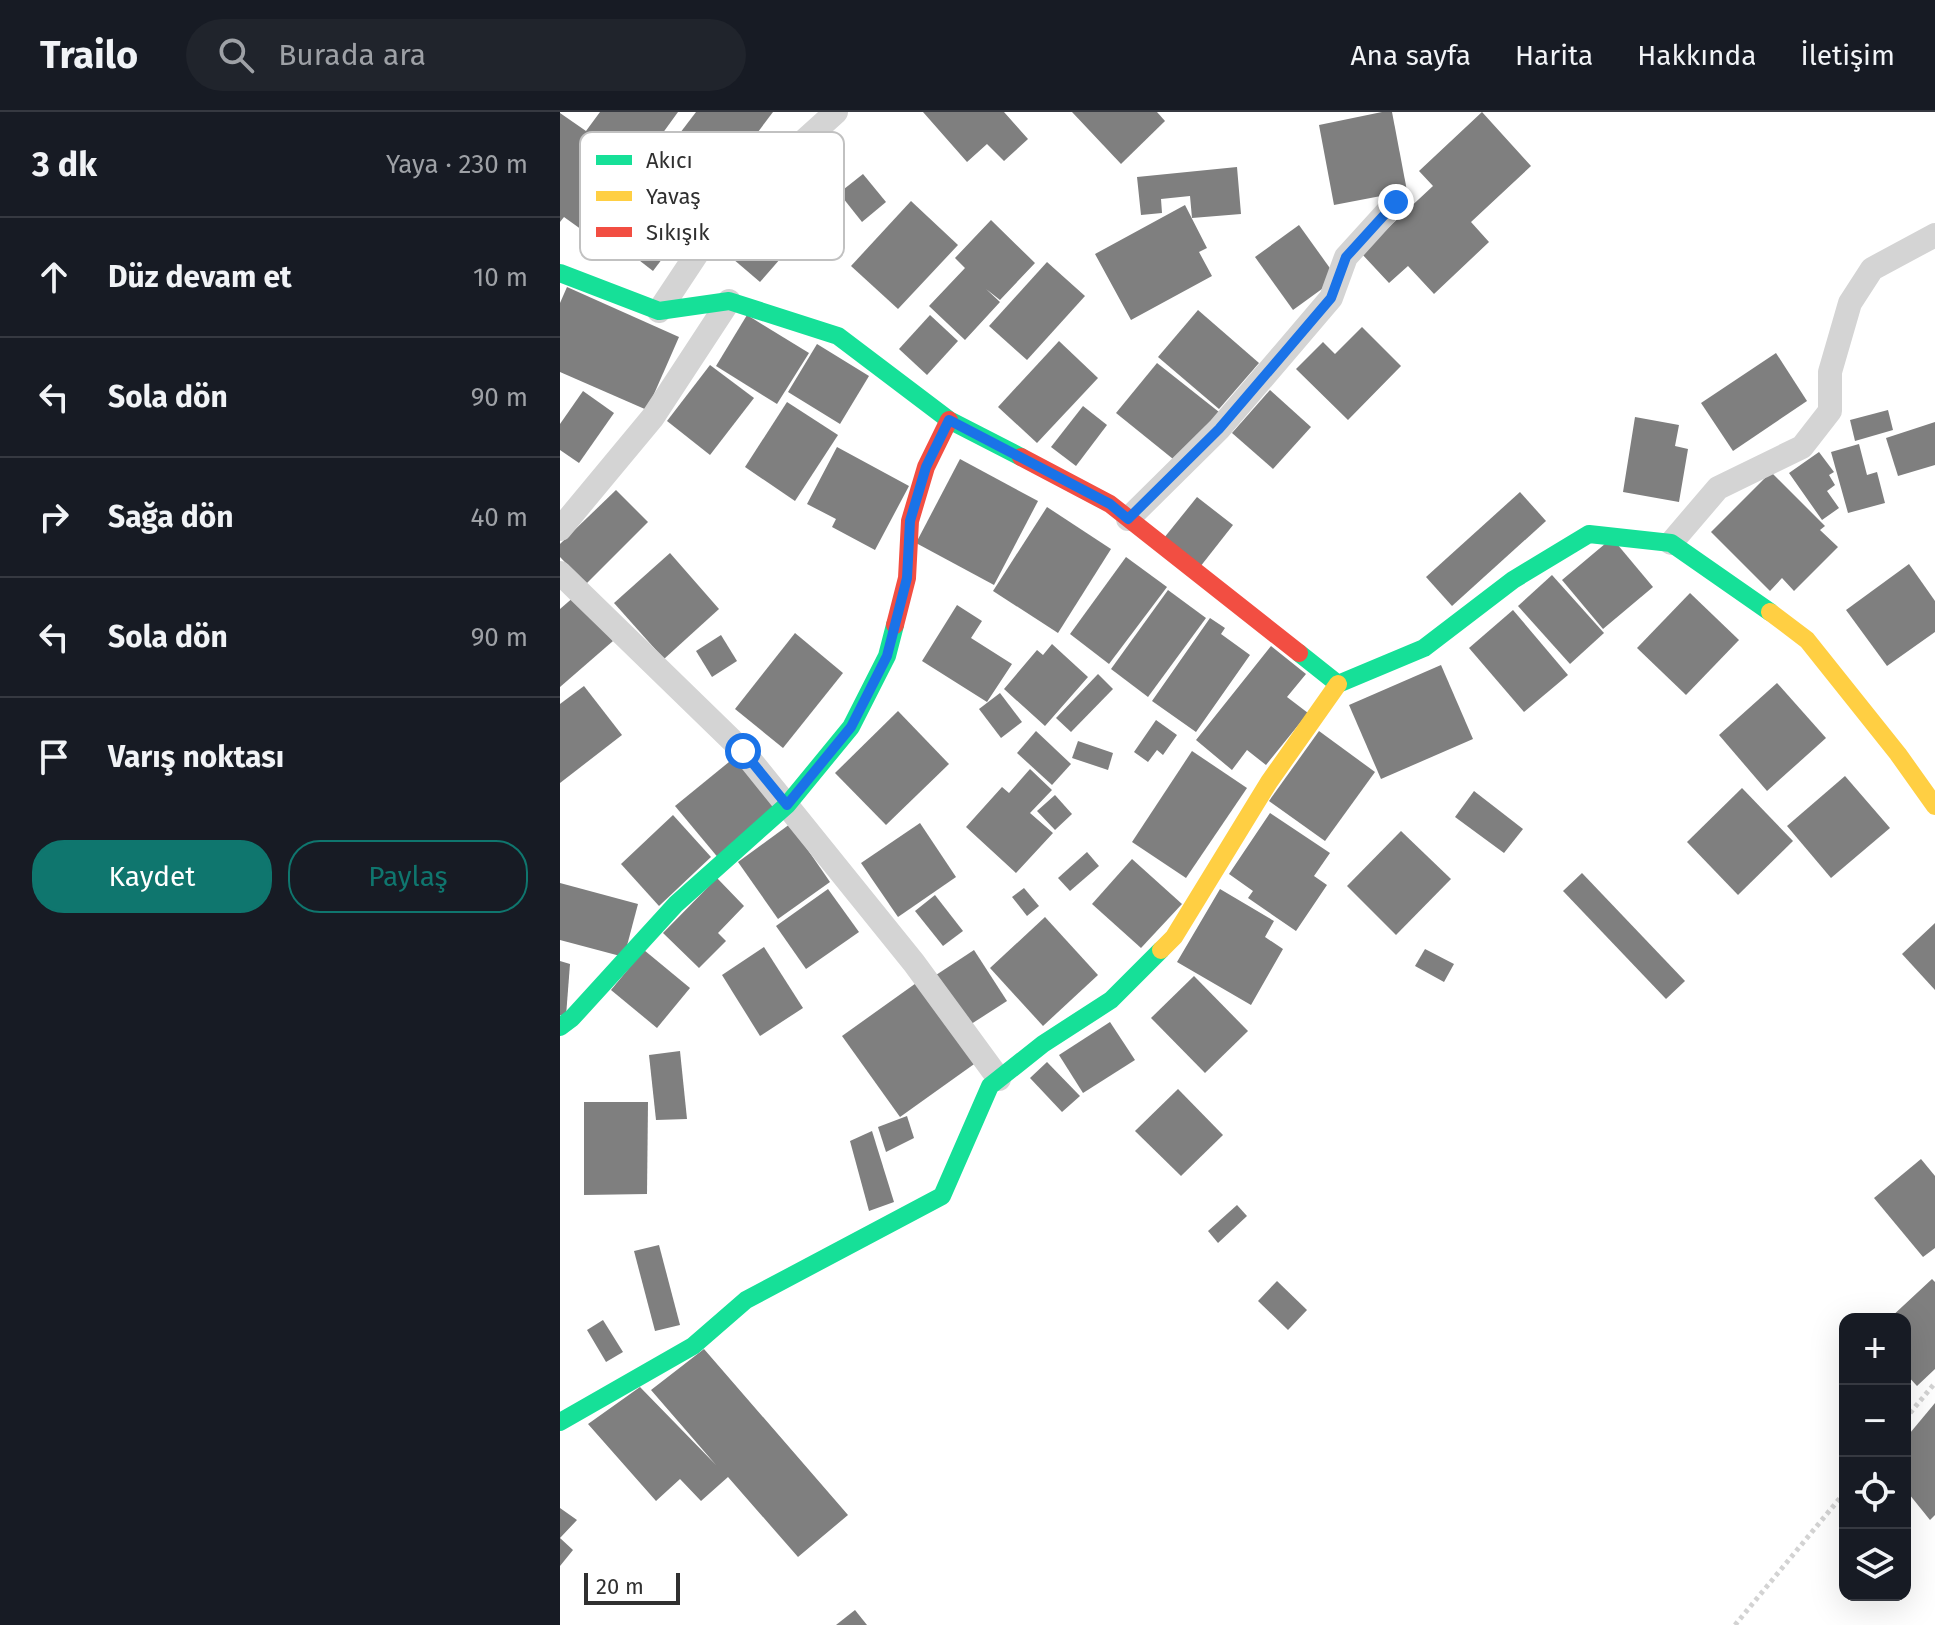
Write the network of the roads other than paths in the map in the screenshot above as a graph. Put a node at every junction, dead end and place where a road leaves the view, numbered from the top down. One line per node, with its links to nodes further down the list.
1 (836, 112): 2 (street)
2 (814, 132)
3 (1396, 202): 10 (street)
4 (1935, 235): 12 (street)
5 (693, 260): 8 (street)
6 (560, 273): 8 (street)
7 (729, 301): 8 (street); 9 (street); 11 (street)
8 (659, 311)
9 (949, 420): 10 (street); 15 (street)
10 (1128, 519): 14 (street)
11 (560, 529)
12 (1671, 543): 14 (street); 16 (street)
13 (560, 573): 15 (street)
14 (1338, 684): 18 (street)
15 (787, 805): 17 (street); 18 (street)
16 (1935, 806)
17 (560, 1027)
18 (999, 1079): 19 (street)
19 (560, 1422)

